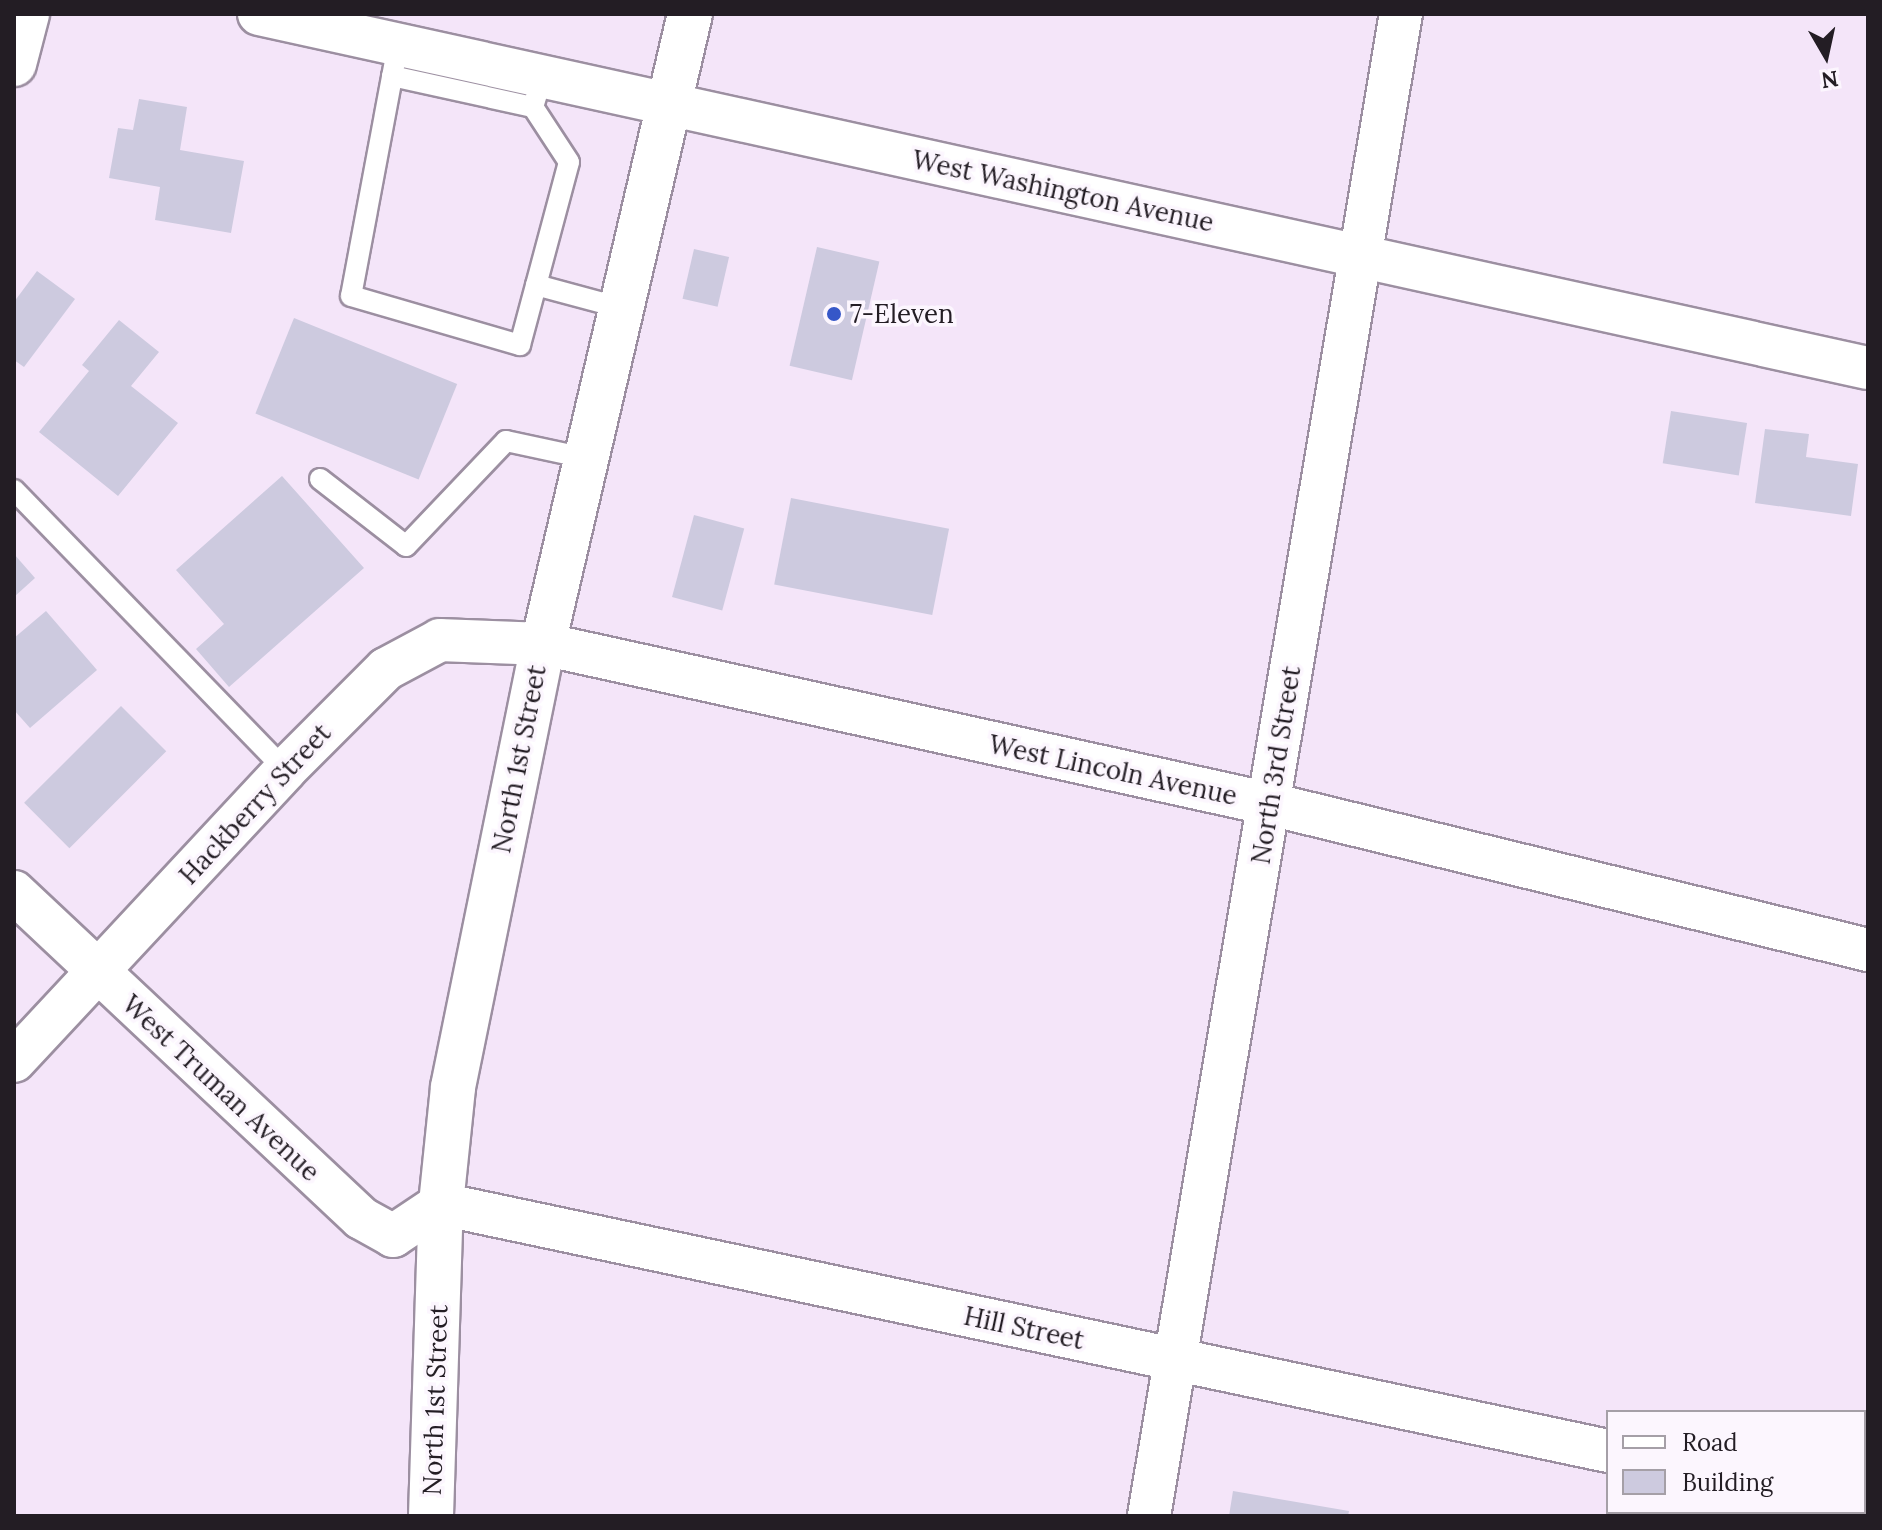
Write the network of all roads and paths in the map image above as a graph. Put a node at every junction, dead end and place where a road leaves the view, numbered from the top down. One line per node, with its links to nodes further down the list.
1 (27, 14): 6 (main road)
2 (259, 14): 5 (street, West Washington Avenue)
3 (690, 14): 8 (main road, North 1st Street)
4 (1401, 14): 9 (street, North 3rd Street)
5 (395, 61): 7 (street, West Washington Avenue); 10 (lane)
6 (14, 64)
7 (538, 92): 8 (street, West Washington Avenue); 10 (lane)
8 (669, 106): 9 (street, West Washington Avenue); 11 (main road, North 1st Street)
9 (1359, 255): 12 (street, West Washington Avenue); 18 (street, North 3rd Street)
10 (536, 285): 11 (lane)
11 (622, 308): 13 (main road, North 1st Street)
12 (1868, 368)
13 (585, 458): 14 (lane); 16 (main road, North 1st Street)
14 (320, 479)
15 (14, 490): 17 (lane)
16 (543, 644): 17 (street, Hackberry Street); 18 (street, West Lincoln Avenue); 23 (main road, North 1st Street)
17 (285, 770): 21 (street, Hackberry Street)
18 (1270, 804): 20 (street, West Lincoln Avenue); 24 (street, North 3rd Street)
19 (14, 892): 21 (street, West Truman Avenue)
20 (1868, 950)
21 (97, 974): 22 (street, Hackberry Street); 23 (street, West Truman Avenue)
22 (14, 1061)
23 (441, 1204): 24 (street, Hill Street); 26 (main road, North 1st Street)
24 (1176, 1360): 25 (street, Hill Street); 27 (street, North 3rd Street)
25 (1606, 1451)
26 (431, 1516)
27 (1149, 1516)

